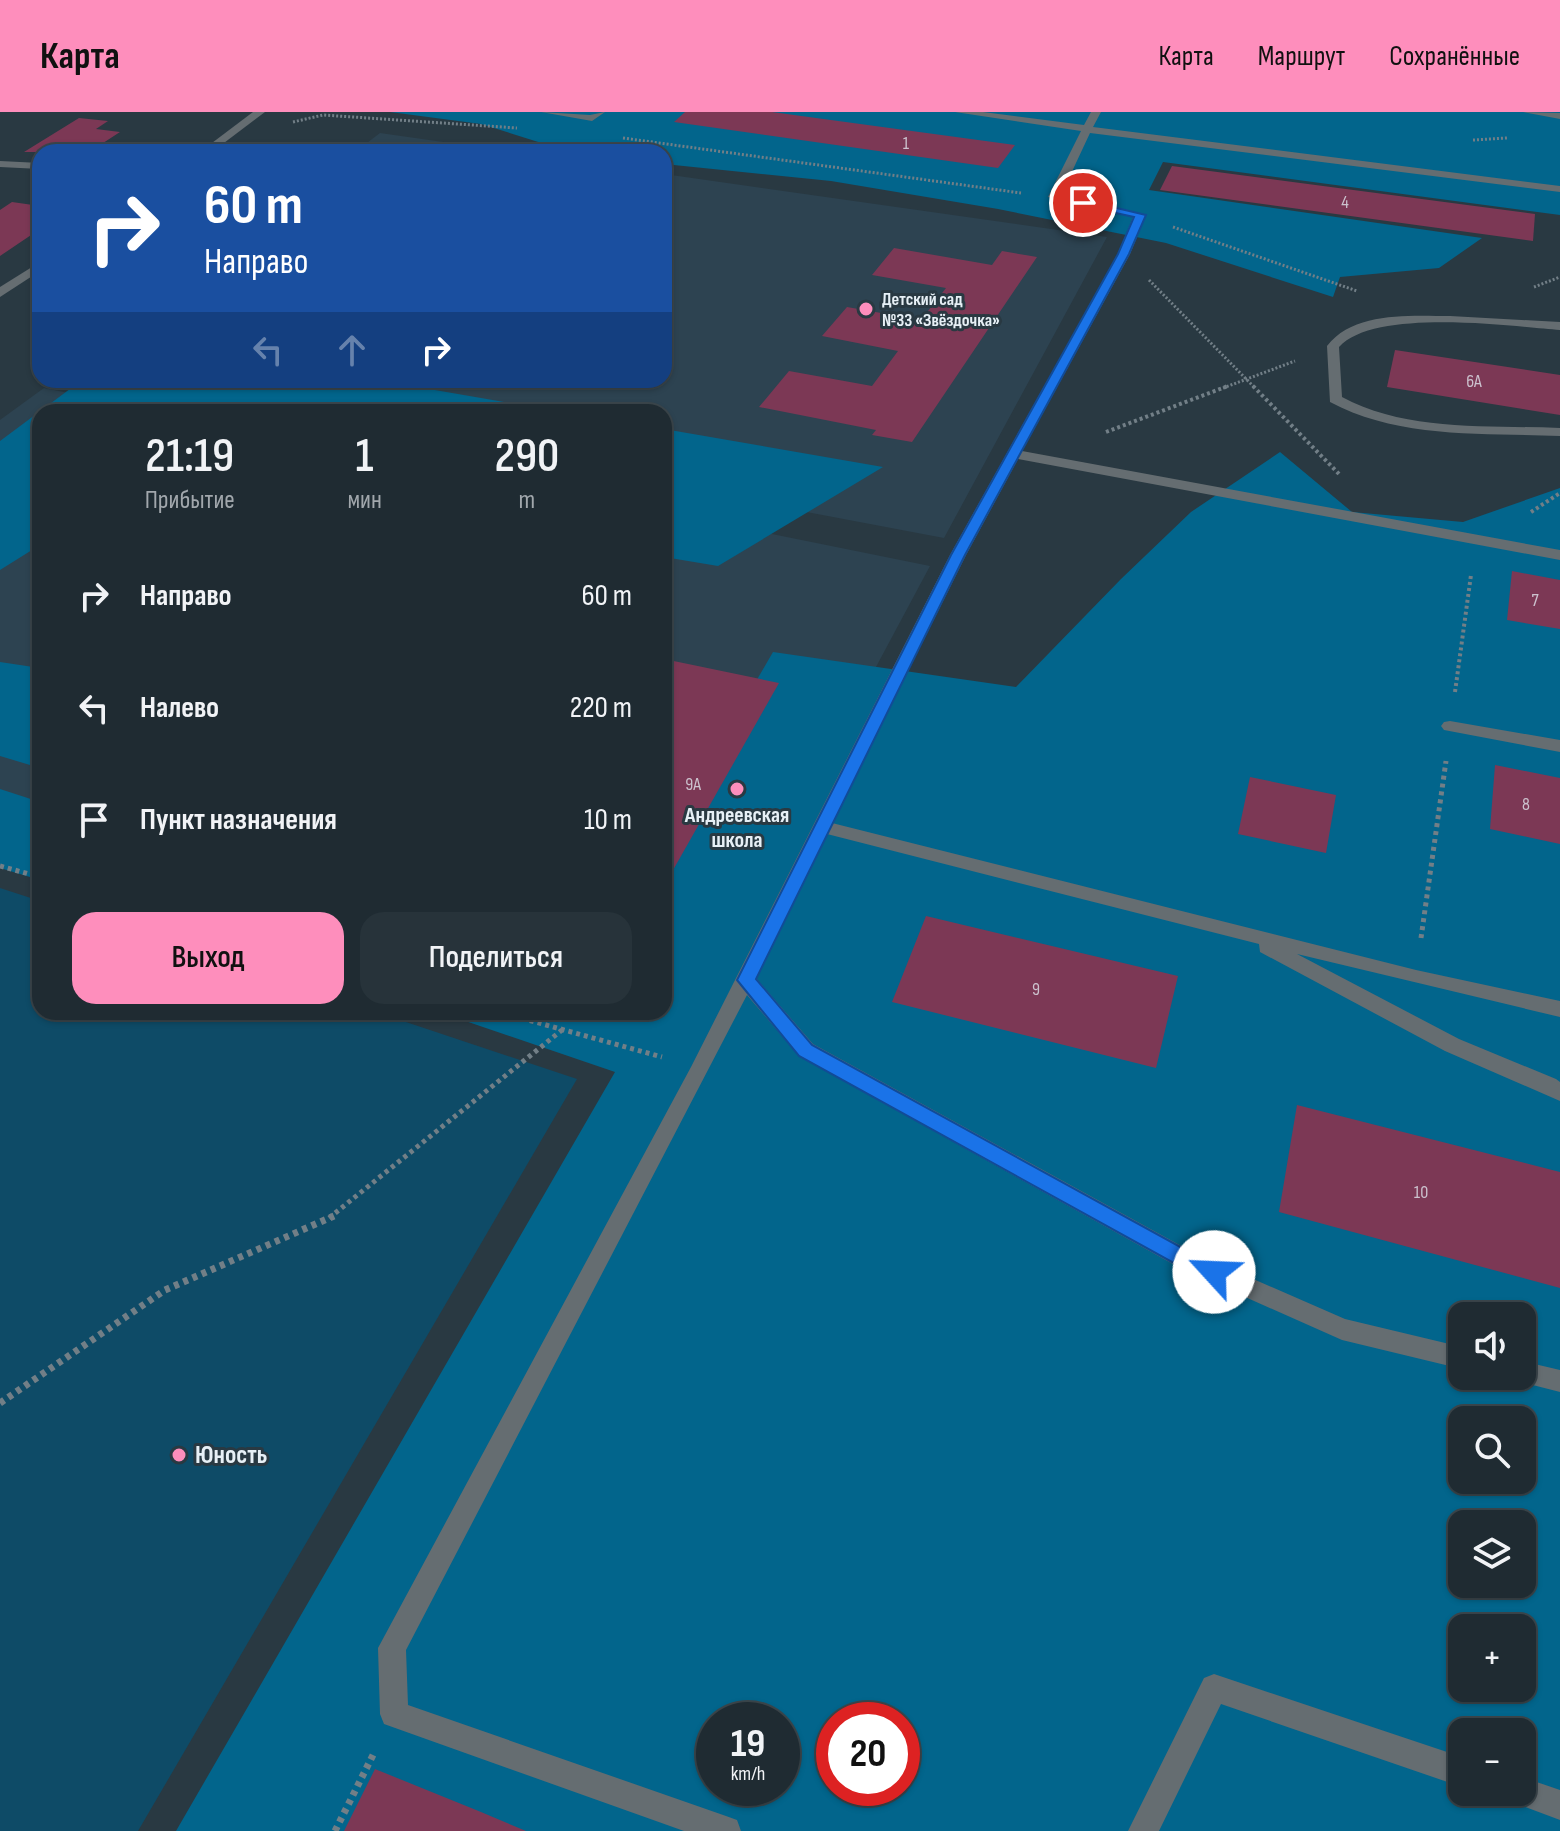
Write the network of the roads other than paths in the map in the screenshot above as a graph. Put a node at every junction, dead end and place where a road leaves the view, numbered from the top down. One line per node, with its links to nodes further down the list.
1 (260, 112): 8 (lane)
2 (546, 112): 5 (lane)
3 (960, 112): 7 (lane)
4 (1528, 112): 6 (lane)
5 (596, 115)
6 (1560, 116)
7 (1092, 120): 11 (lane); 16 (lane)
8 (215, 144)
9 (0, 164): 10 (lane)
10 (32, 166)
11 (1560, 189)
12 (32, 271): 13 (lane)
13 (0, 293)
14 (1560, 326): 15 (lane)
15 (1560, 432)
16 (1014, 454): 17 (lane); 20 (lane)
17 (1560, 555)
18 (1450, 726): 19 (lane)
19 (1560, 746)
20 (822, 827): 21 (lane); 22 (lane)
21 (1237, 932): 23 (lane); 24 (lane)
22 (746, 980): 25 (lane); 31 (lane)
23 (1560, 1009)
24 (1560, 1093)
25 (1448, 1355)
26 (1536, 1375): 27 (lane)
27 (1560, 1381)
28 (1448, 1767): 32 (lane)
29 (1536, 1797): 30 (lane)
30 (1560, 1805)
31 (726, 1831)
32 (1143, 1831)

